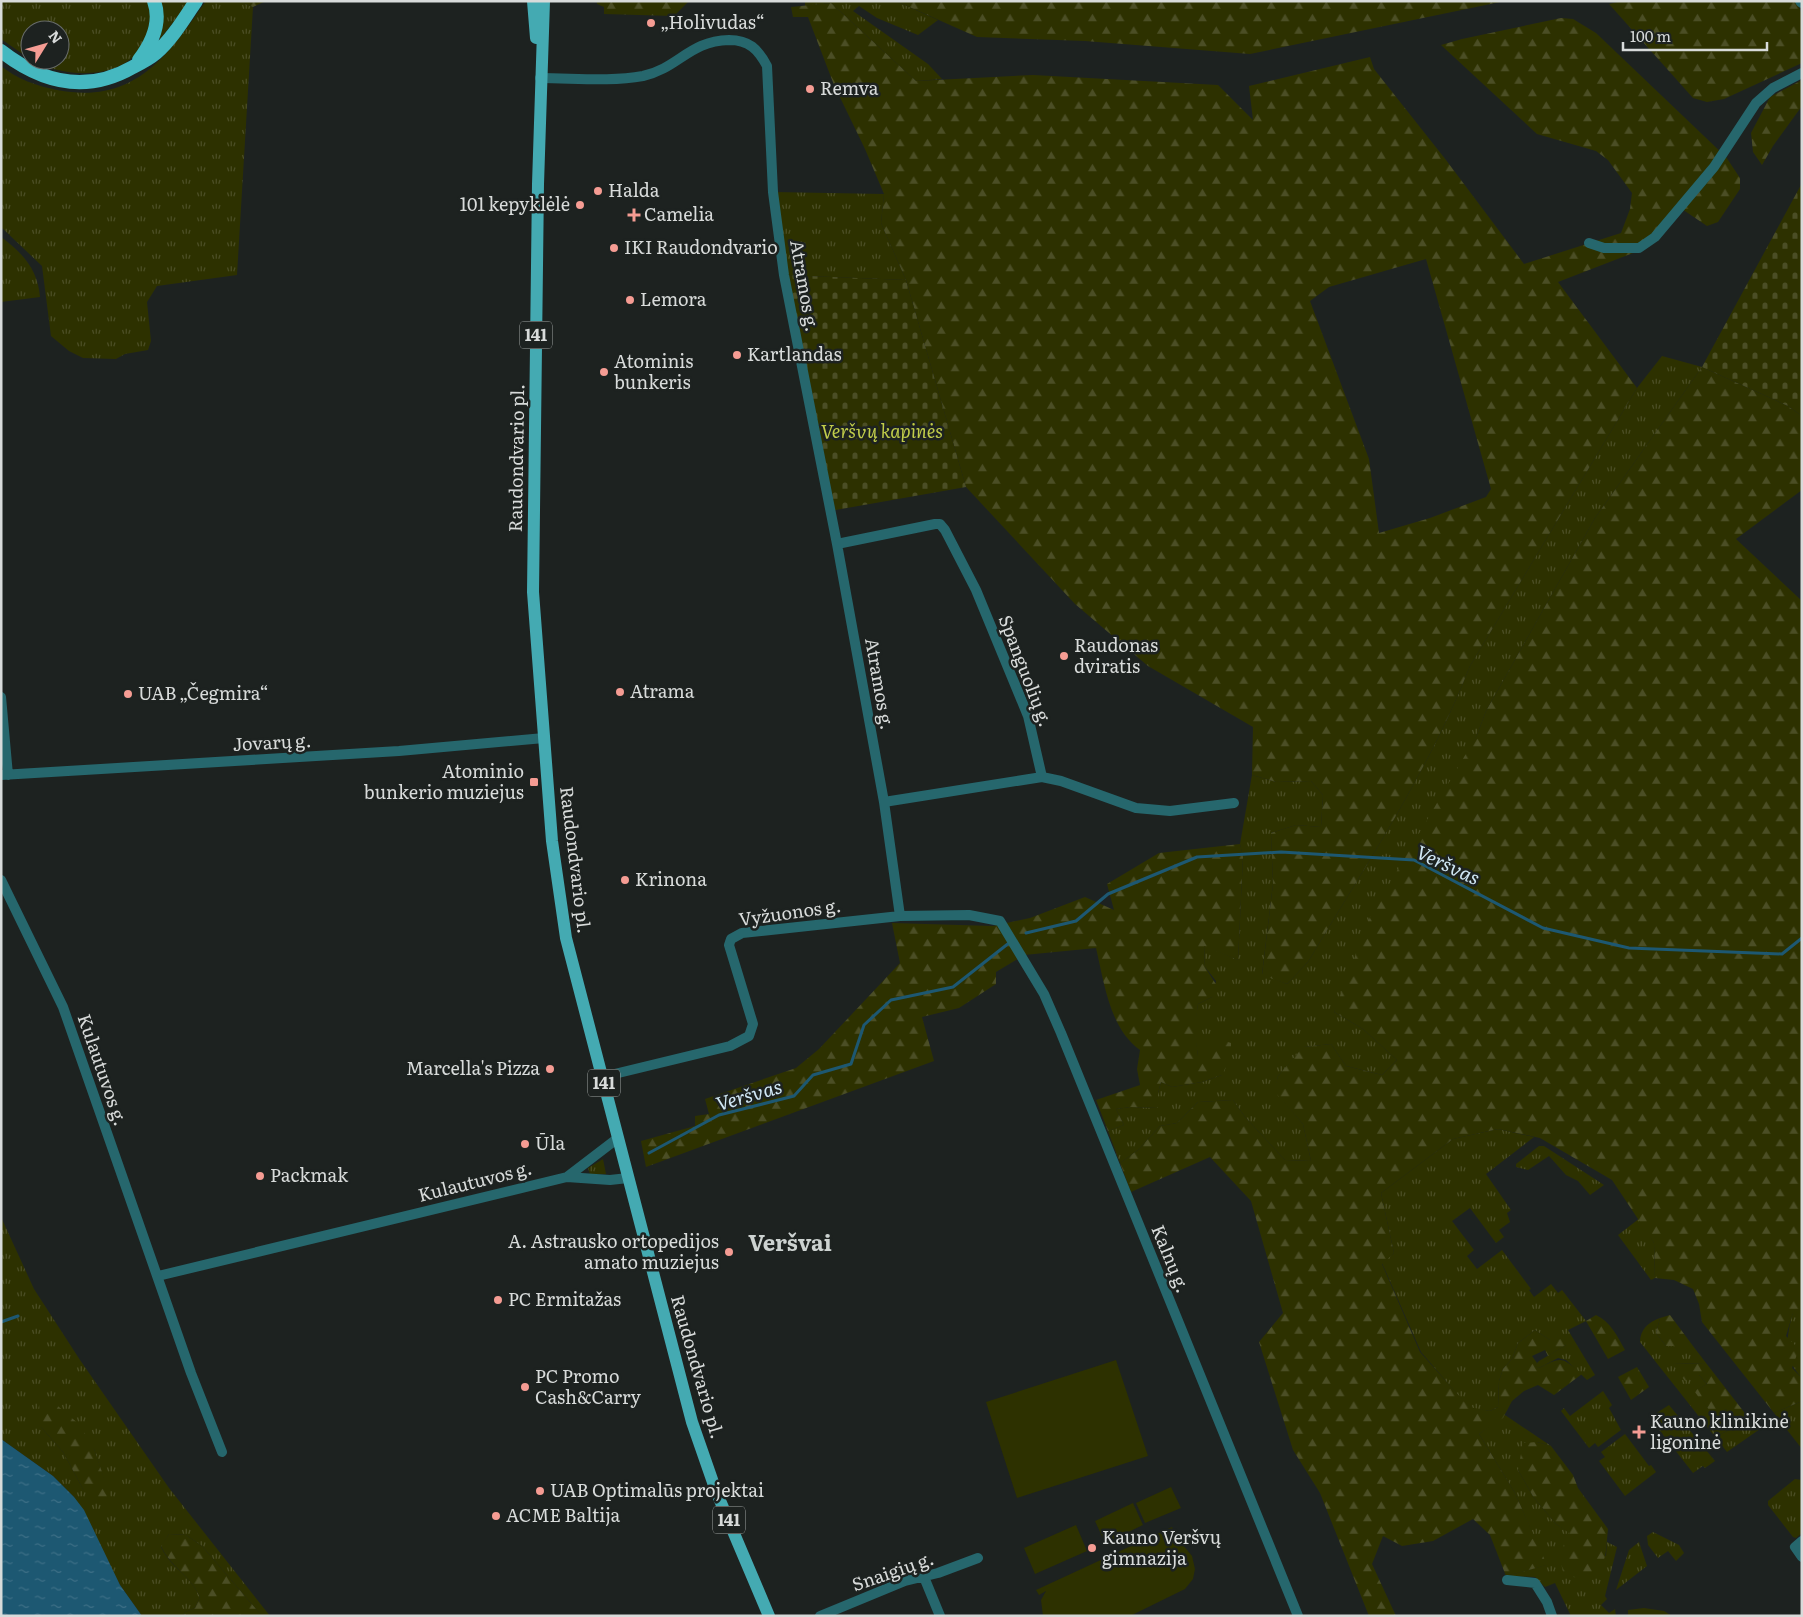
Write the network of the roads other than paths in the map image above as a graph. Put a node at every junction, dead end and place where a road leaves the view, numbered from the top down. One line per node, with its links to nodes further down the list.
1 (154, 1): 6 (highway)
2 (196, 1): 6 (highway)
3 (532, 1): 8 (main road, Raudondvario pl. / 141)
4 (544, 1): 8 (main road, Raudondvario pl. / 141)
5 (1, 51): 6 (highway)
6 (134, 67)
7 (1802, 73): 9 (street)
8 (540, 78): 10 (street, Atramos g.); 12 (main road, Raudondvario pl. / 141)
9 (1589, 243)
10 (837, 544): 14 (street, Spanguolių g.); 15 (street, Atramos g.)
11 (1, 697): 13 (street)
12 (544, 738): 13 (street, Jovarų g.); 19 (main road, Raudondvario pl. / 141)
13 (4, 775)
14 (1042, 777): 15 (street); 16 (street)
15 (884, 802): 18 (street, Atramos g.)
16 (1234, 803)
17 (1, 880): 23 (street, Kulautuvos g.)
18 (900, 916): 19 (street, Vyžuonos g.); 33 (street, Kalnų g.)
19 (602, 1077): 20 (main road, Raudondvario pl. / 141)
20 (618, 1138): 21 (street, Kulautuvos g.); 22 (main road, Raudondvario pl. / 141)
21 (566, 1176): 22 (street, Kulautuvos g.); 23 (street, Kulautuvos g.)
22 (628, 1178): 30 (main road, Raudondvario pl. / 141)
23 (158, 1276): 24 (street, Kulautuvos g.)
24 (222, 1452)
25 (1798, 1544): 26 (street)
26 (1802, 1557)
27 (978, 1558): 28 (street, Snaigių g.)
28 (924, 1577): 31 (street, Snaigių g.); 32 (street)
29 (1507, 1580): 34 (street)
30 (769, 1616)
31 (820, 1616)
32 (940, 1616)
33 (1298, 1616)
34 (1552, 1616)

